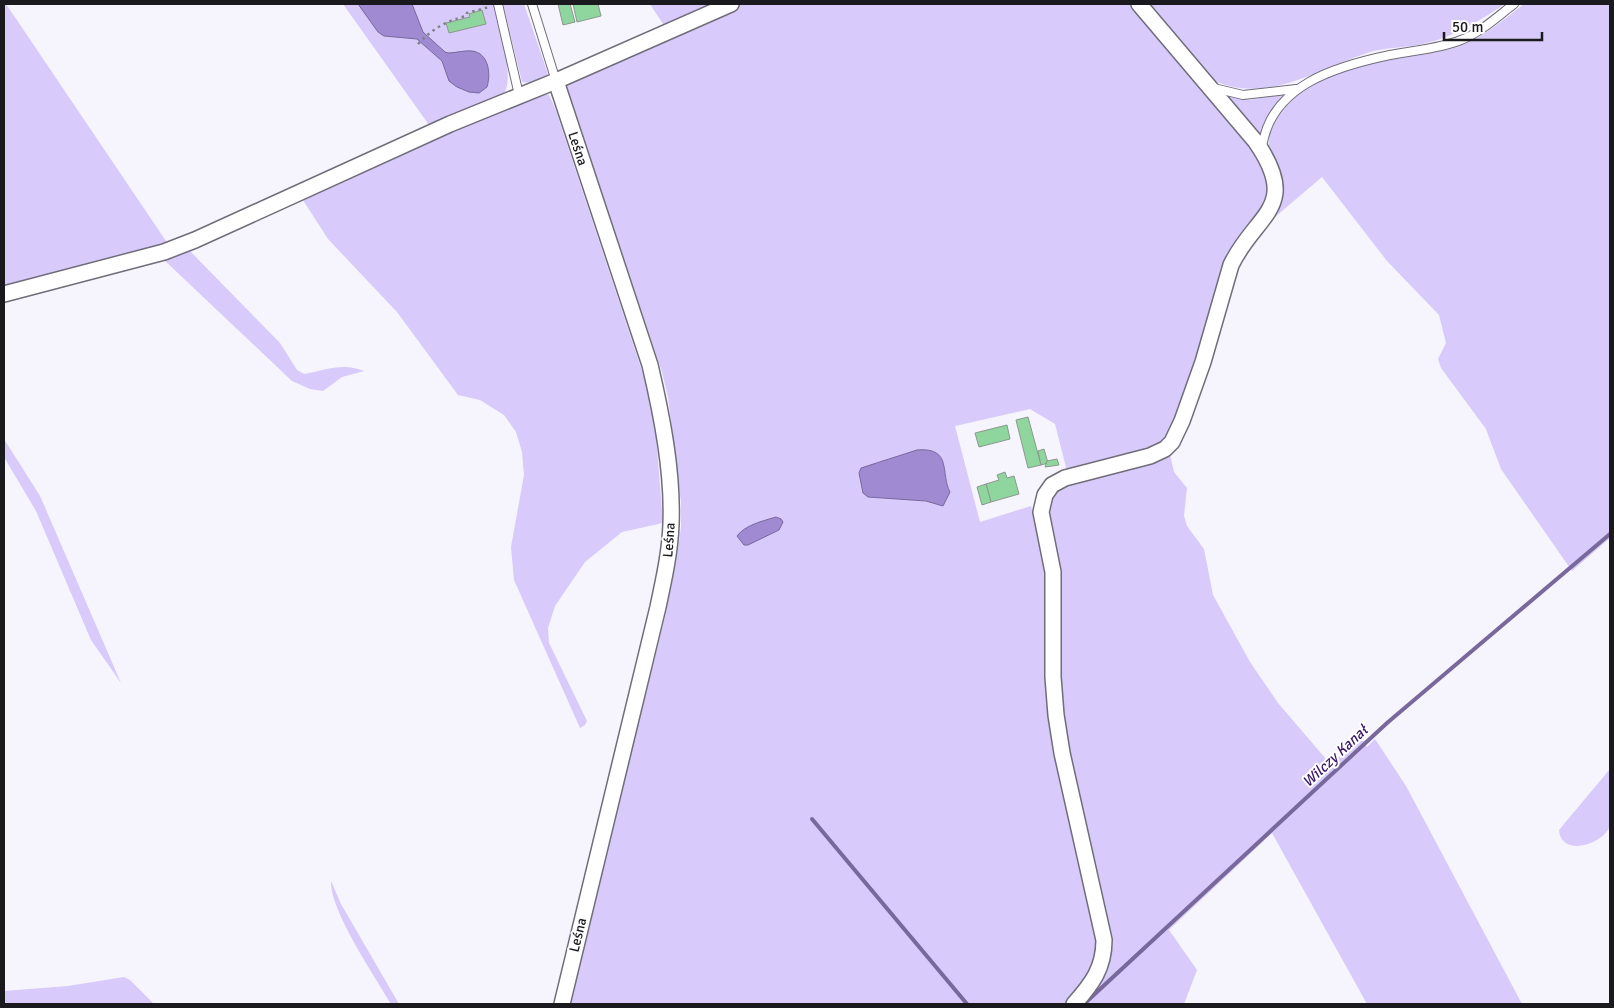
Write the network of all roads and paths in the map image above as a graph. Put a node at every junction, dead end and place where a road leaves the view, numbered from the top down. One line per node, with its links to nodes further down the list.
1 (498, 4): 6 (path); 10 (lane)
2 (532, 4): 7 (lane)
3 (731, 4): 7 (street)
4 (1139, 4): 8 (street)
5 (1514, 4): 9 (lane)
6 (418, 44)
7 (556, 80): 10 (street); 13 (street, Leśna)
8 (1208, 86): 9 (lane); 11 (street)
9 (1296, 89): 11 (lane)
10 (519, 95): 12 (street)
11 (1262, 152): 14 (street)
12 (4, 294)
13 (562, 1004)
14 (1074, 1004)

